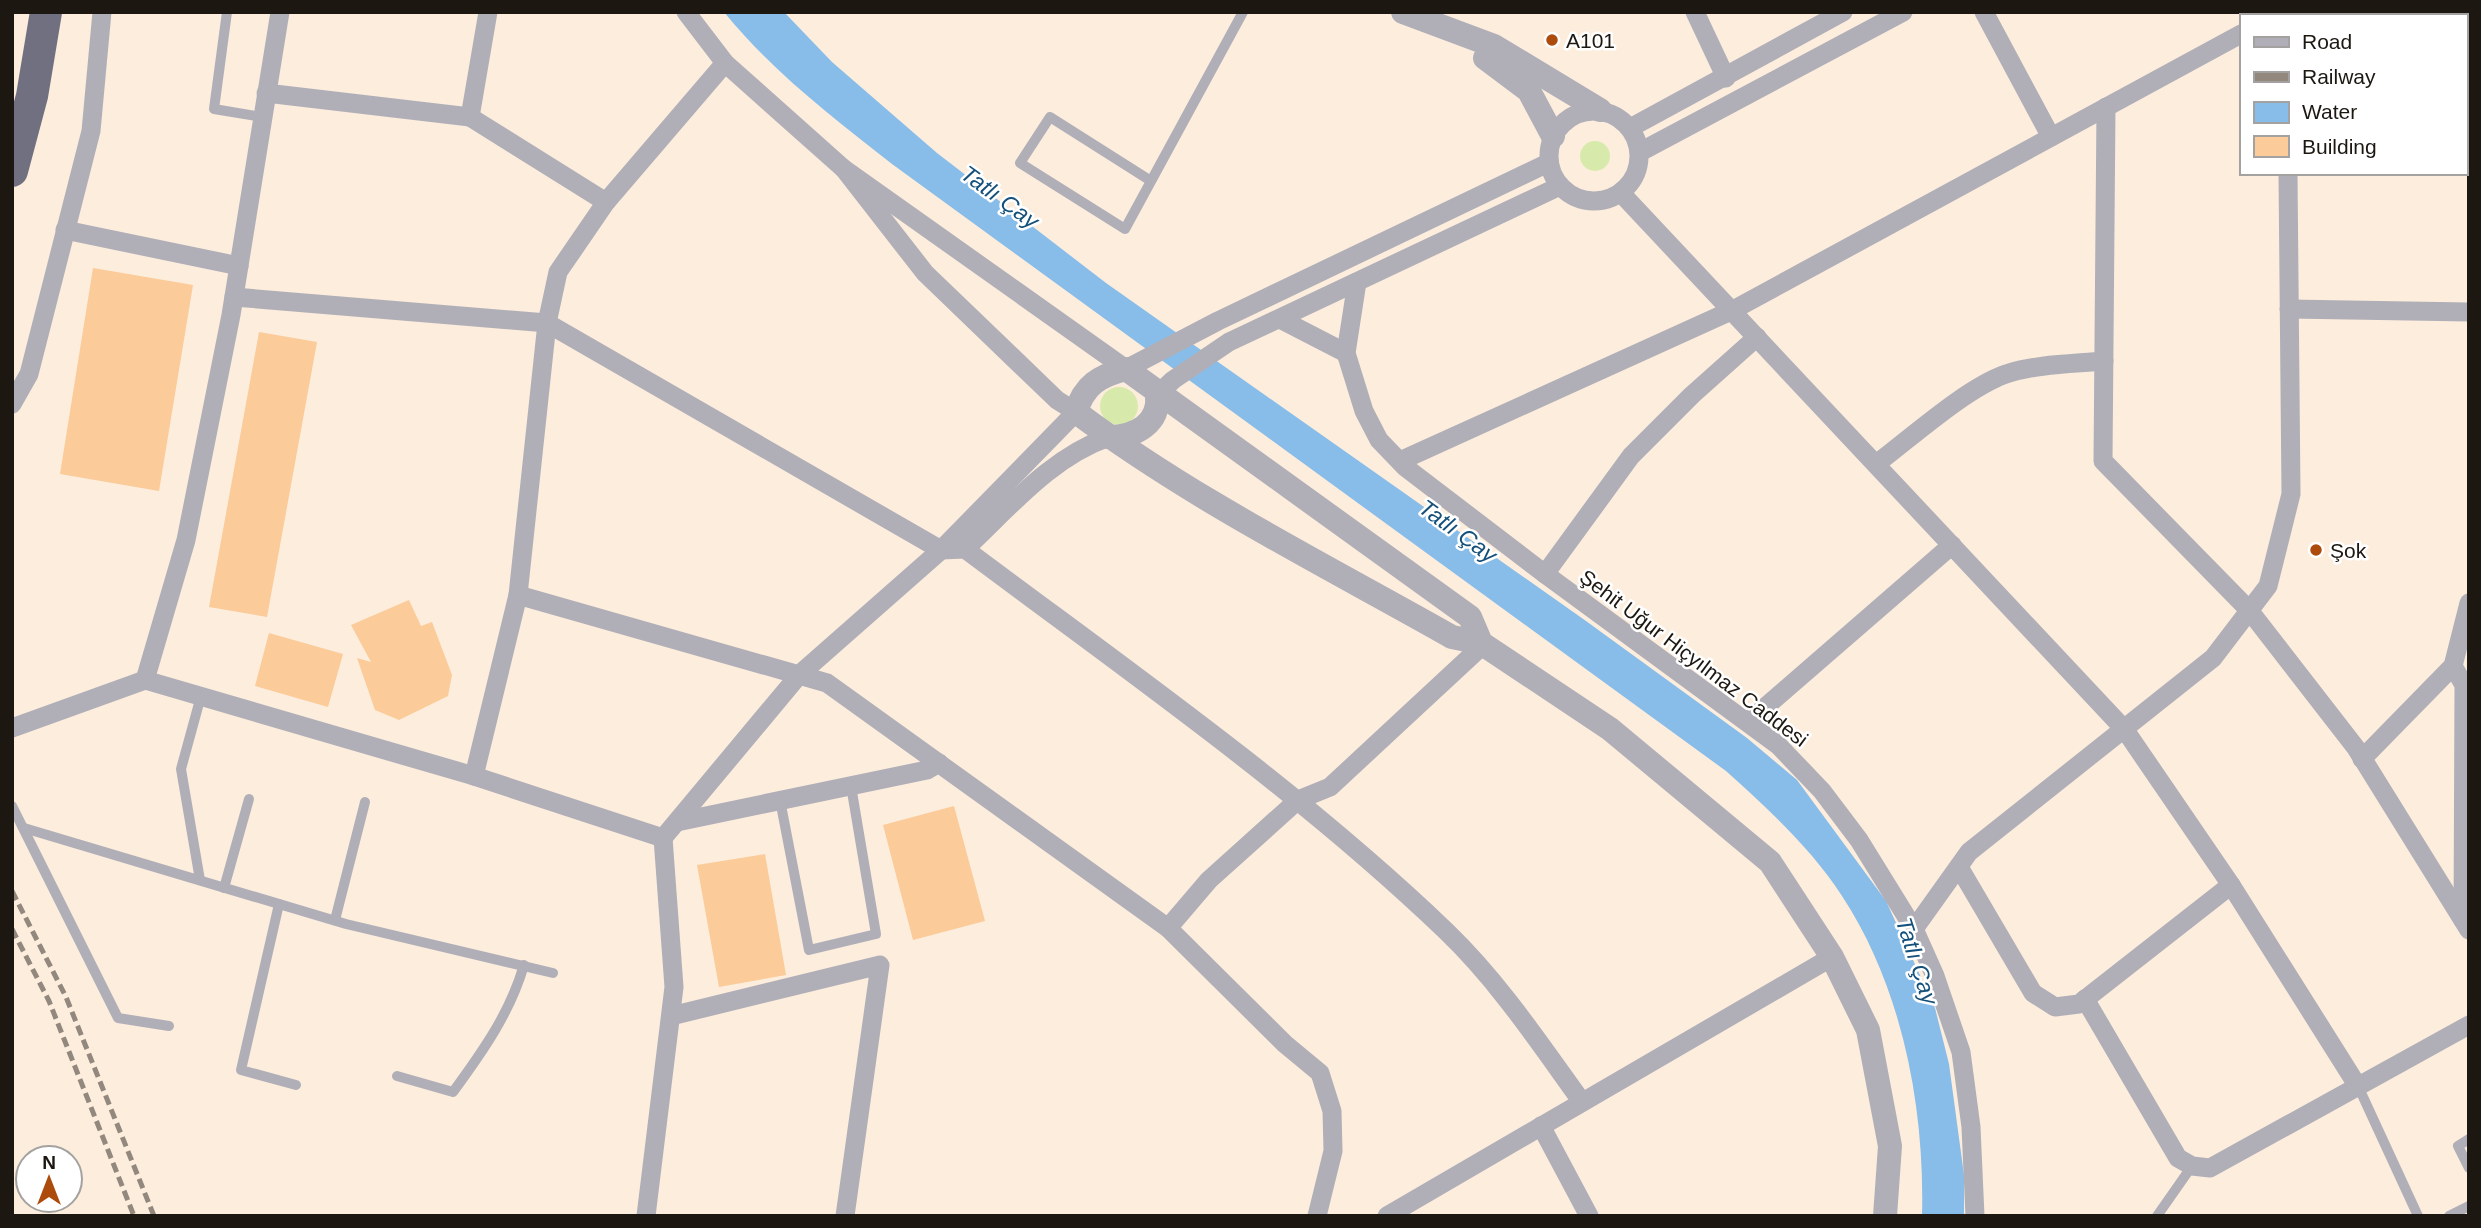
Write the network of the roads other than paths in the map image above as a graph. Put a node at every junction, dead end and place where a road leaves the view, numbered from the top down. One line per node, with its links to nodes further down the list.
1 (46, 12): 27 (highway)
2 (102, 12): 33 (street)
3 (227, 12): 19 (lane)
4 (280, 12): 16 (street)
5 (488, 12): 20 (street)
6 (686, 12): 14 (street)
7 (1242, 12): 29 (lane)
8 (1402, 12): 18 (street); 22 (street)
9 (1695, 12): 15 (street)
10 (1843, 12): 15 (street)
11 (1903, 12): 24 (street)
12 (1984, 12): 23 (street)
13 (2240, 35): 17 (street)
14 (725, 63): 26 (street); 32 (street)
15 (1727, 78): 21 (street)
16 (266, 93): 19 (street); 20 (street)
17 (2106, 107): 23 (street); 44 (street)
18 (1600, 110): 21 (street); 22 (street)
19 (262, 117): 34 (street)
20 (470, 117): 32 (street)
21 (1630, 128): 24 (street)
22 (1553, 136): 25 (street)
23 (2051, 137): 38 (street)
24 (1640, 152): 31 (street)
25 (1548, 163): 30 (street); 45 (street)
26 (844, 169): 45 (street); 48 (street)
27 (12, 171)
28 (2288, 175): 37 (street)
29 (1151, 181): 29 (lane)
30 (1560, 186): 31 (street); 35 (street)
31 (1621, 193): 38 (street)
32 (606, 202): 41 (street)
33 (65, 230): 34 (street); 47 (street)
34 (239, 266): 36 (street)
35 (1357, 282): 40 (street); 43 (street)
36 (234, 297): 41 (street); 62 (street)
37 (2289, 309): 39 (street); 58 (street)
38 (1732, 310): 42 (street); 50 (street)
39 (2469, 312)
40 (1280, 319): 43 (street); 46 (street)
41 (547, 323): 54 (street); 56 (street)
42 (1758, 337): 51 (street); 55 (street)
43 (1346, 353): 50 (street, Şehit Uğur Hiçyılmaz Caddesi)
44 (2104, 360): 51 (street); 58 (street)
45 (1134, 366): 46 (street); 48 (street)
46 (1163, 389): 49 (street); 59 (street)
47 (12, 404)
48 (1076, 412): 49 (street); 54 (street)
49 (1109, 438): 53 (street); 59 (street)
50 (1399, 461): 55 (street, Şehit Uğur Hiçyılmaz Caddesi)
51 (1876, 464): 52 (street)
52 (1952, 545): 64 (street); 66 (street)
53 (965, 549): 54 (street); 73 (street)
54 (941, 550): 61 (street)
55 (1545, 574): 64 (street, Şehit Uğur Hiçyılmaz Caddesi)
56 (518, 596): 61 (street); 69 (street)
57 (2469, 603): 60 (street)
58 (2249, 610): 66 (street); 67 (street)
59 (1483, 643): 73 (street); 88 (street)
60 (2459, 661): 67 (street); 85 (street)
61 (799, 675): 68 (street); 76 (street)
62 (145, 680): 63 (street); 65 (street)
63 (201, 696): 69 (street); 80 (lane)
64 (1748, 722): 87 (street, Şehit Uğur Hiçyılmaz Caddesi)
65 (12, 728)
66 (2125, 730): 79 (street); 81 (street)
67 (2362, 759): 85 (street)
68 (939, 764): 70 (street); 86 (street)
69 (474, 776): 78 (street)
70 (851, 786): 72 (street); 72 (lane)
71 (248, 799): 82 (lane)
72 (780, 800): 76 (street)
73 (1298, 800): 86 (street); 98 (street)
74 (365, 802): 84 (lane)
75 (12, 806): 77 (lane)
76 (677, 822): 78 (street)
77 (24, 828): 80 (lane); 94 (lane)
78 (663, 838): 92 (street)
79 (1959, 867): 87 (street); 91 (street)
80 (200, 880): 82 (lane)
81 (2231, 885): 91 (street); 97 (street)
82 (225, 888): 83 (lane)
83 (279, 904): 84 (lane); 96 (lane)
84 (335, 920): 89 (lane)
85 (2466, 926)
86 (1168, 928): 106 (street)
87 (1914, 929): 110 (street, Şehit Uğur Hiçyılmaz Caddesi)
88 (1832, 957): 98 (street); 109 (street)
89 (524, 965): 90 (lane); 95 (lane)
90 (553, 973)
91 (2085, 999): 101 (street)
92 (671, 1016): 104 (street); 105 (street)
93 (2469, 1025): 97 (street)
94 (169, 1026)
95 (397, 1076)
96 (296, 1084)
97 (2357, 1084): 101 (street); 112 (lane)
98 (1582, 1102): 99 (street)
99 (1541, 1126): 107 (street); 108 (street)
100 (2469, 1139): 102 (lane)
101 (2192, 1166): 111 (lane)
102 (2469, 1168)
103 (2469, 1206): 113 (lane)
104 (646, 1216)
105 (845, 1216)
106 (1317, 1216)
107 (1387, 1216)
108 (1589, 1216)
109 (1885, 1216)
110 (1975, 1216)
111 (2157, 1216)
112 (2418, 1216)
113 (2449, 1216)

